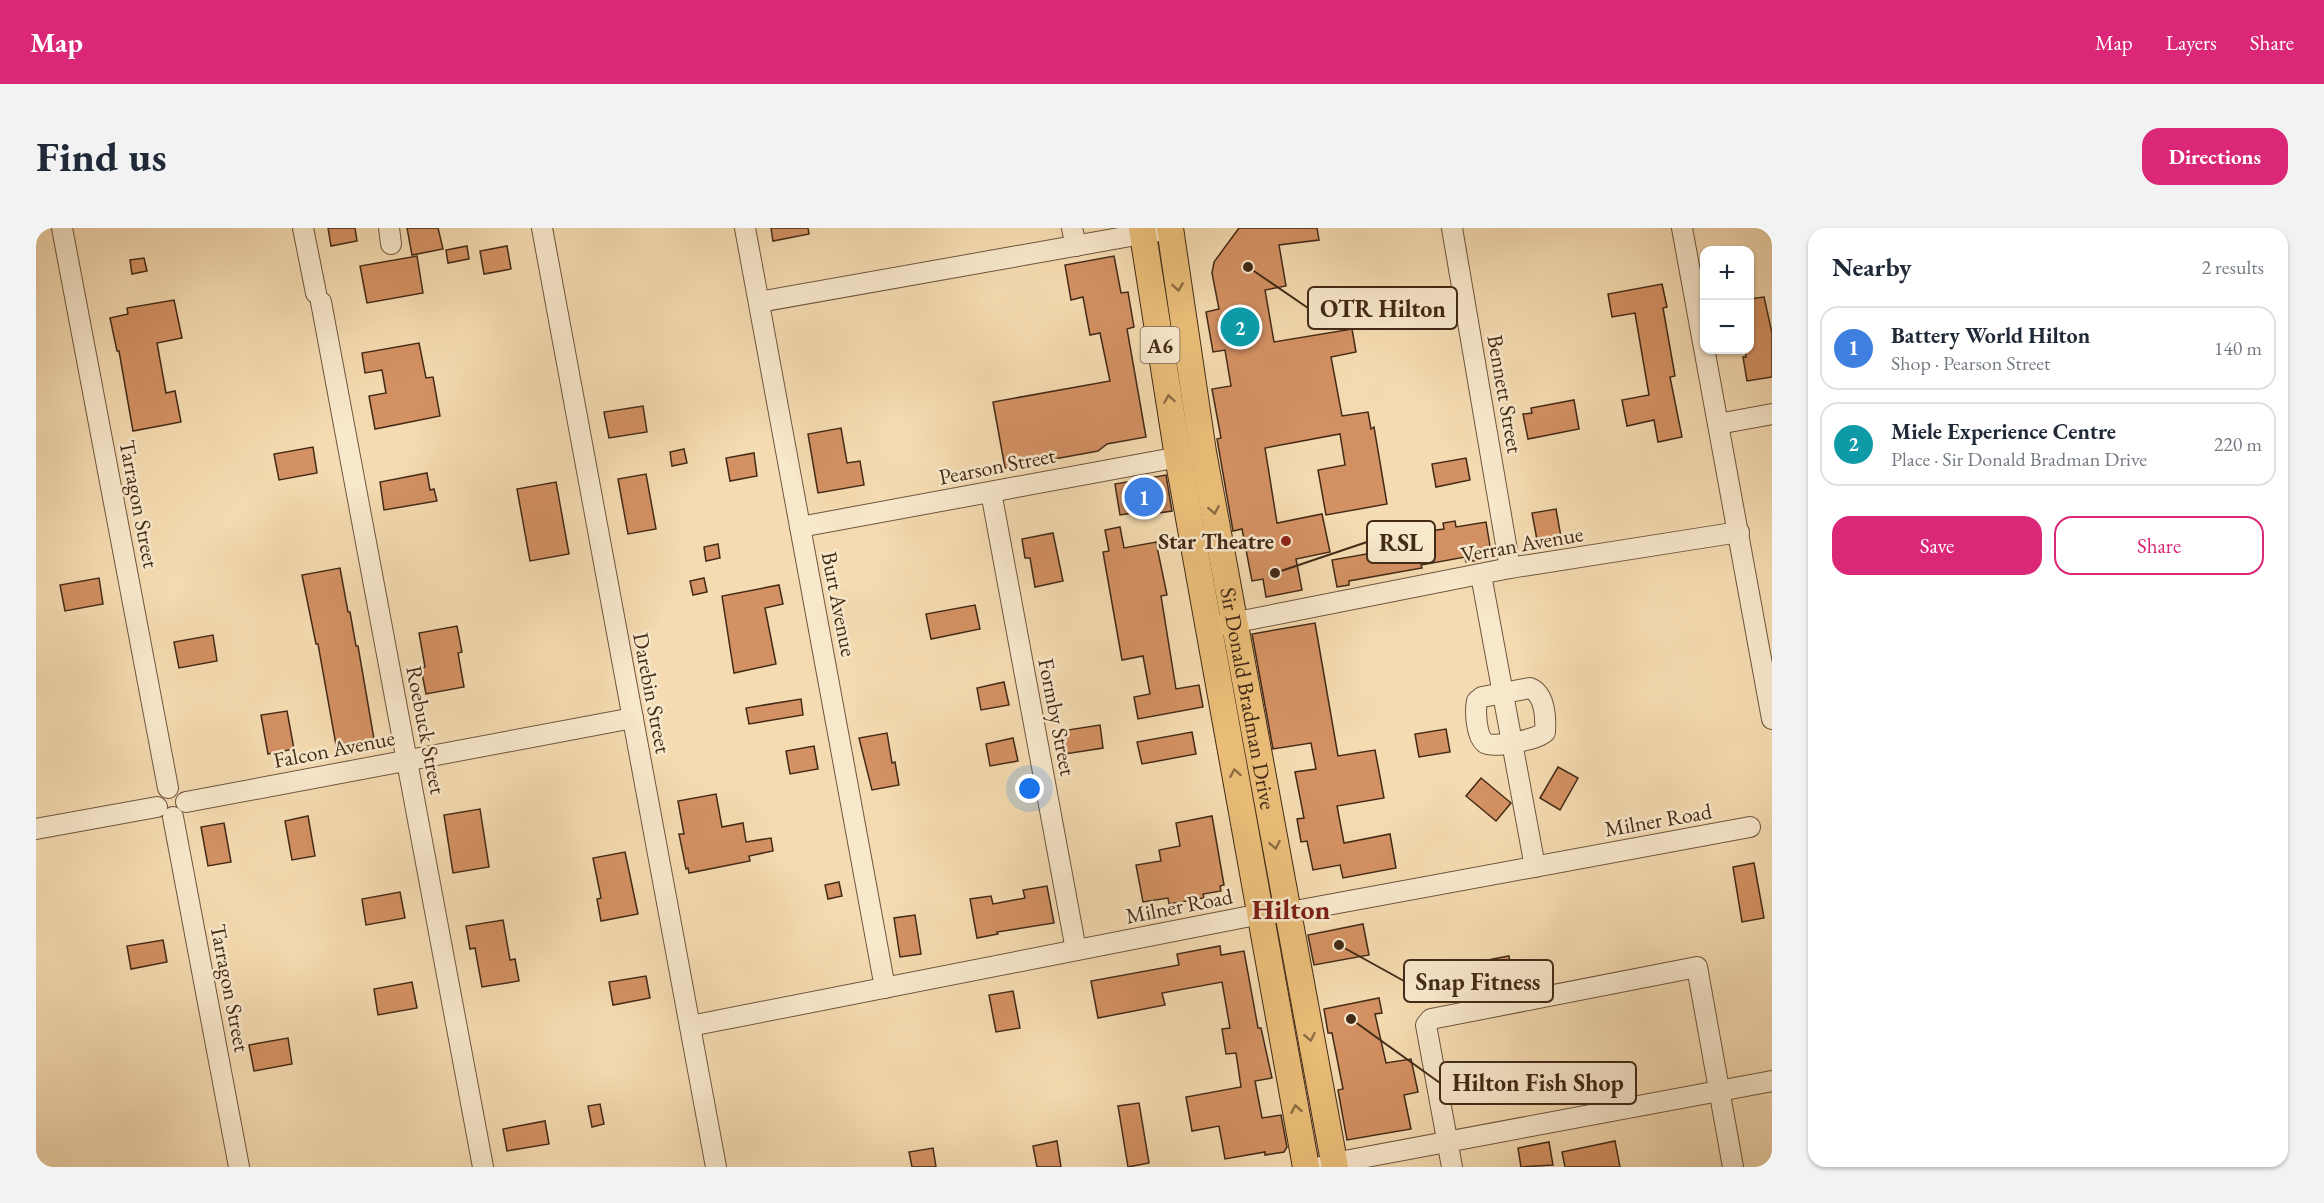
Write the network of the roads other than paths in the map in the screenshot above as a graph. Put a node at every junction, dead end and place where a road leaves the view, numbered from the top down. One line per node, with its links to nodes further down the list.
1 (62, 228): 27 (street, Tarragon Street)
2 (303, 228): 26 (street, Roebuck Street)
3 (542, 228): 23 (street, Darebin Street)
4 (745, 228): 10 (street, Burt Avenue)
5 (1452, 228): 18 (street, Bennett Street)
6 (1682, 228): 12 (street)
7 (1170, 229): 8 (street); 13 (main road, Sir Donald Bradman Drive / A6, one-way to 13)
8 (1142, 231): 9 (street); 14 (main road, Sir Donald Bradman Drive / A6, one-way to 8)
9 (1074, 237): 10 (street)
10 (759, 302): 16 (street, Burt Avenue)
11 (1772, 414): 12 (street)
12 (1718, 424): 17 (street)
13 (1203, 452): 14 (street, Pearson Street); 20 (main road, Sir Donald Bradman Drive / A6, one-way to 20)
14 (1178, 457): 15 (street, Pearson Street); 21 (main road, Sir Donald Bradman Drive / A6)
15 (991, 492): 16 (street, Pearson Street); 35 (street, Formby Street)
16 (800, 527): 36 (street, Burt Avenue)
17 (1739, 532): 18 (street, Verran Avenue); 24 (street)
18 (1510, 568): 19 (street, Verran Avenue)
19 (1481, 575): 20 (street, Verran Avenue); 22 (street)
20 (1234, 622): 21 (street, Verran Avenue); 33 (main road, Sir Donald Bradman Drive / A6, one-way to 33)
21 (1208, 627): 34 (main road, Sir Donald Bradman Drive / A6, one-way to 21)
22 (1504, 694): 25 (street); 25 (street); 25 (street)
23 (633, 718): 26 (street, Falcon Avenue); 37 (street, Darebin Street)
24 (1772, 720)
25 (1512, 743): 32 (street)
26 (407, 760): 28 (street, Falcon Avenue); 43 (street, Roebuck Street)
27 (168, 788): 28 (street); 29 (street)
28 (186, 802): 29 (street)
29 (165, 812): 31 (street); 42 (street, Tarragon Street)
30 (1750, 827): 32 (street, Milner Road)
31 (36, 829)
32 (1535, 867): 33 (street, Milner Road)
33 (1288, 913): 34 (street, Milner Road); 41 (main road, Sir Donald Bradman Drive / A6, one-way to 41)
34 (1261, 914): 35 (street, Milner Road); 45 (main road, Sir Donald Bradman Drive / A6, one-way to 34)
35 (1076, 950): 36 (street, Milner Road)
36 (885, 988): 37 (street, Milner Road)
37 (690, 1026): 44 (street, Darebin Street)
38 (1772, 1081): 39 (street)
39 (1720, 1090): 40 (street); 40 (street); 47 (street)
40 (1447, 1142): 41 (street); 46 (street)
41 (1330, 1166)
42 (239, 1167)
43 (483, 1167)
44 (716, 1167)
45 (1306, 1167)
46 (1452, 1167)
47 (1733, 1167)

